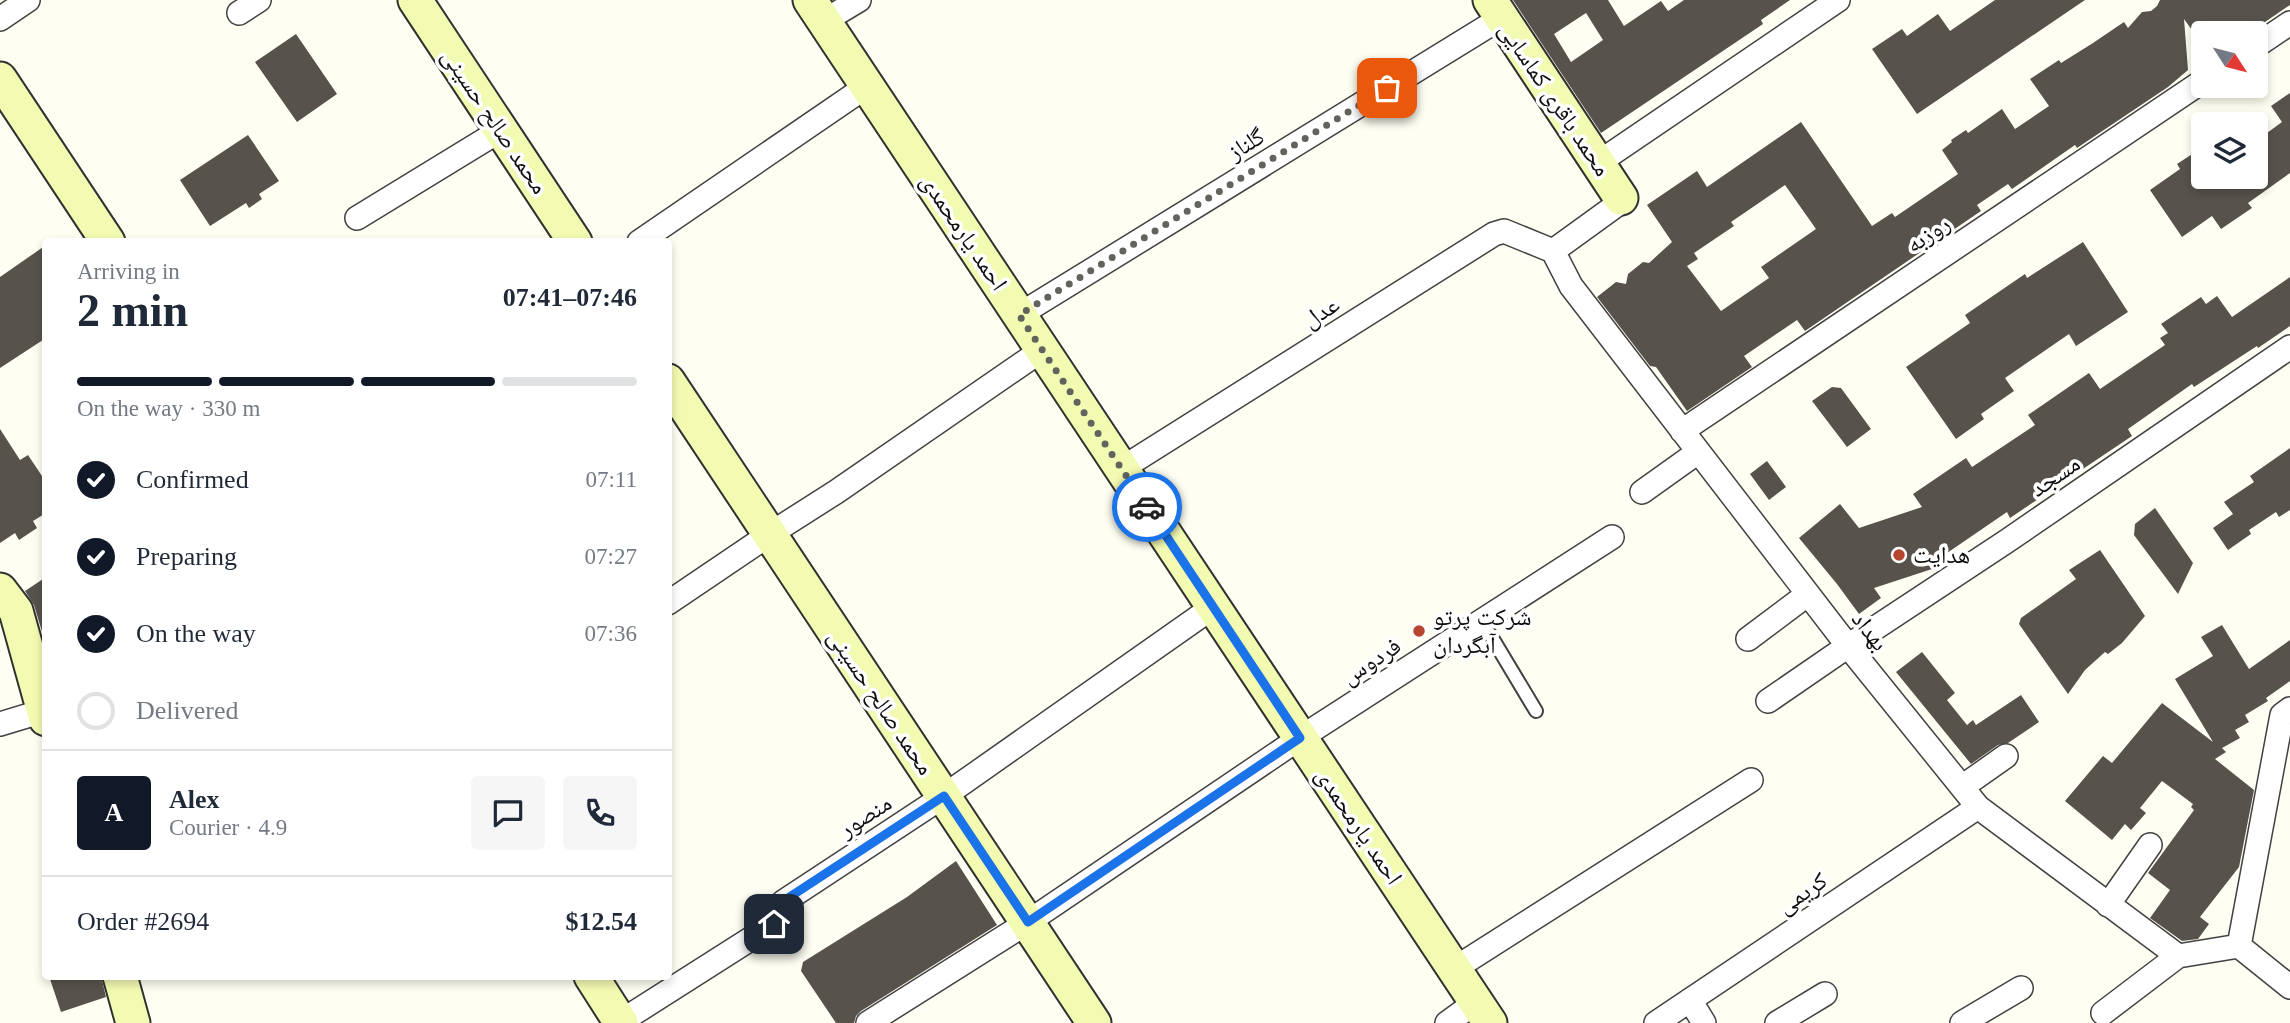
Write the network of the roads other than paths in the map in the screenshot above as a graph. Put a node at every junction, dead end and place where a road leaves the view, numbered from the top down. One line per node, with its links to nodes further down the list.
1 (28, 0): 9 (street)
2 (259, 0): 8 (street)
3 (415, 0): 15 (street, محمد صالح حسینی)
4 (859, 0): 7 (street)
5 (1838, 0): 16 (street)
6 (1495, 9): 16 (street, محمد باقری کماسایی); 23 (street, گلناز)
7 (817, 11): 13 (street, احمد یارمحمدی)
8 (239, 13)
9 (0, 19)
10 (2290, 23): 11 (street)
11 (2268, 38)
12 (0, 79): 19 (street)
13 (867, 86): 21 (street); 23 (street, احمد یارمحمدی)
14 (2191, 89): 27 (street, روزبه)
15 (501, 130): 18 (street); 20 (street, محمد صالح حسینی)
16 (1598, 163): 17 (street, محمد باقری کماسایی)
17 (1621, 198): 22 (street)
18 (357, 218)
19 (105, 238)
20 (572, 238)
21 (645, 238)
22 (1553, 251): 27 (street, بهداد); 29 (street, عدل)
23 (1019, 315): 25 (street, احمد یارمحمدی)
24 (2290, 347): 39 (street, مسجد)
25 (1042, 349): 29 (street, احمد یارمحمدی); 31 (street)
26 (672, 388): 31 (street, محمد صالح حسینی)
27 (1682, 431): 28 (street, بهداد)
28 (1698, 452): 30 (street); 34 (street, بهداد)
29 (1122, 469): 36 (street, احمد یارمحمدی)
30 (1642, 492)
31 (770, 534): 35 (street); 50 (street, محمد صالح حسینی)
32 (1612, 537): 37 (street, فردوس)
33 (0, 590): 40 (street)
34 (1808, 594): 38 (street); 39 (street, بهداد)
35 (672, 600)
36 (1213, 607): 46 (street, احمد یارمحمدی); 50 (street, منصور)
37 (1482, 621): 44 (lane); 46 (street, فردوس)
38 (1748, 639)
39 (1848, 646): 42 (street, مسجد); 49 (street, بهداد)
40 (42, 695)
41 (42, 699): 45 (street)
42 (1768, 701)
43 (2290, 709): 55 (street)
44 (1536, 711)
45 (0, 724)
46 (1300, 738): 54 (street, فردوس); 57 (street, احمد یارمحمدی)
47 (2006, 756): 49 (street)
48 (1751, 780): 57 (street)
49 (1962, 787): 51 (street, بهداد)
50 (944, 796): 54 (street, محمد صالح حسینی); 66 (street, منصور)
51 (1978, 807): 53 (street, بهداد); 63 (street, کریمی)
52 (2150, 845): 53 (street)
53 (2108, 905): 56 (street, بهداد)
54 (1028, 922): 69 (street, فردوس); 70 (street, محمد صالح حسینی)
55 (2239, 946): 56 (street); 60 (street)
56 (2178, 956): 65 (street)
57 (1454, 969): 64 (street, احمد یارمحمدی)
58 (121, 980): 68 (street)
59 (594, 980): 66 (street)
60 (2290, 987)
61 (2021, 988): 67 (street)
62 (1825, 994): 74 (street)
63 (1690, 1000): 72 (street, کریمی); 73 (street)
64 (1483, 1013): 71 (street)
65 (2103, 1013)
66 (621, 1022)
67 (1967, 1022)
68 (133, 1023)
69 (868, 1023)
70 (1094, 1023)
71 (1447, 1023)
72 (1656, 1023)
73 (1704, 1023)
74 (1777, 1023)

